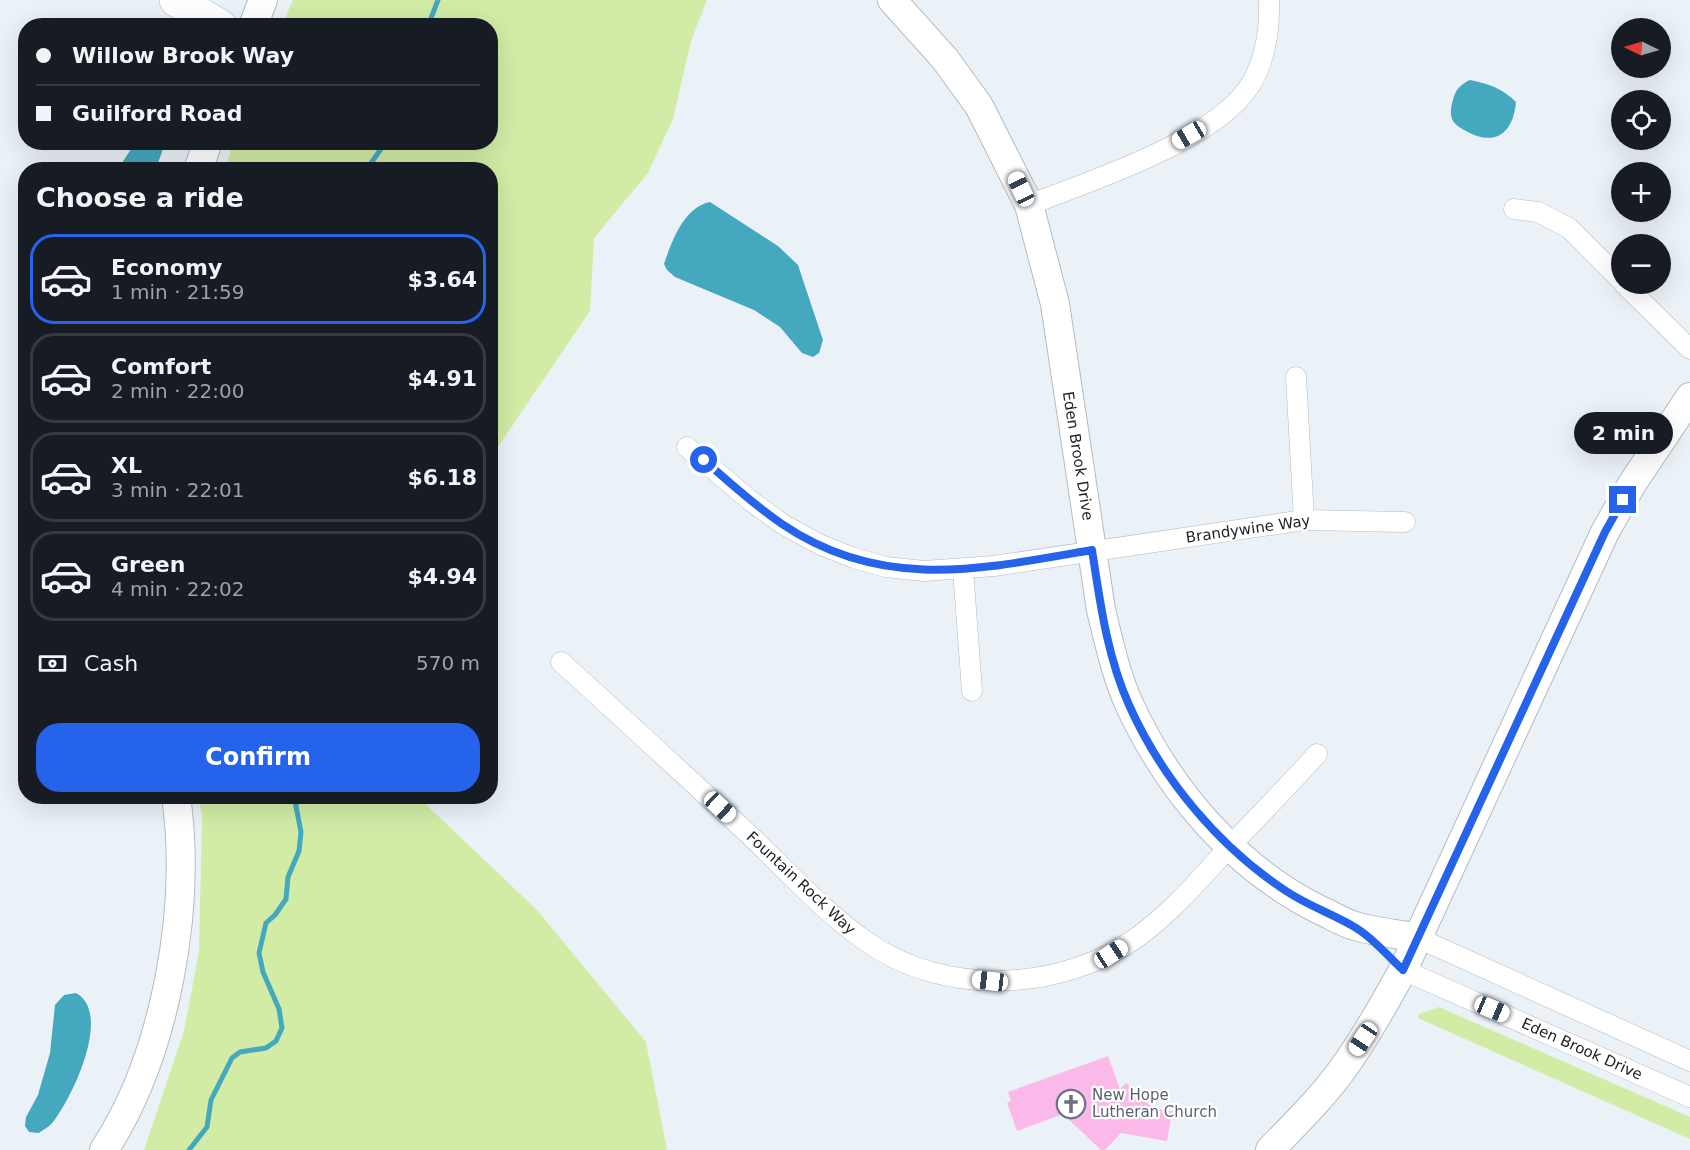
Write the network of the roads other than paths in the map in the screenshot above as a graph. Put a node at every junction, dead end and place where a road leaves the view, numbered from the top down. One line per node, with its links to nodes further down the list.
1 (176, 0): 5 (highway)
2 (263, 0): 6 (street)
3 (892, 0): 7 (street, Eden Brook Drive)
4 (1269, 0): 7 (street)
5 (206, 18)
6 (256, 18)
7 (1029, 206): 17 (street, Eden Brook Drive)
8 (1514, 209): 9 (street)
9 (1611, 270)
10 (1635, 294): 11 (street)
11 (1690, 349)
12 (1296, 377): 15 (street)
13 (1690, 397): 25 (street)
14 (687, 447): 18 (street, Brandywine Way)
15 (1304, 520): 16 (street, Brandywine Way); 17 (street, Brandywine Way)
16 (1405, 522)
17 (1092, 550): 18 (street, Brandywine Way); 23 (street, Eden Brook Drive)
18 (963, 569): 20 (street)
19 (561, 662): 23 (street, Fountain Rock Way)
20 (972, 691)
21 (1317, 754): 23 (street, Fountain Rock Way)
22 (176, 804): 29 (street)
23 (1230, 847): 24 (street, Eden Brook Drive)
24 (1354, 926): 25 (street, Eden Brook Drive); 26 (street, Eden Brook Drive)
25 (1418, 938): 26 (street); 27 (street, Eden Brook Drive)
26 (1403, 970): 28 (street, Eden Brook Drive); 30 (street)
27 (1690, 1061)
28 (1690, 1097)
29 (104, 1150)
30 (1270, 1150)

